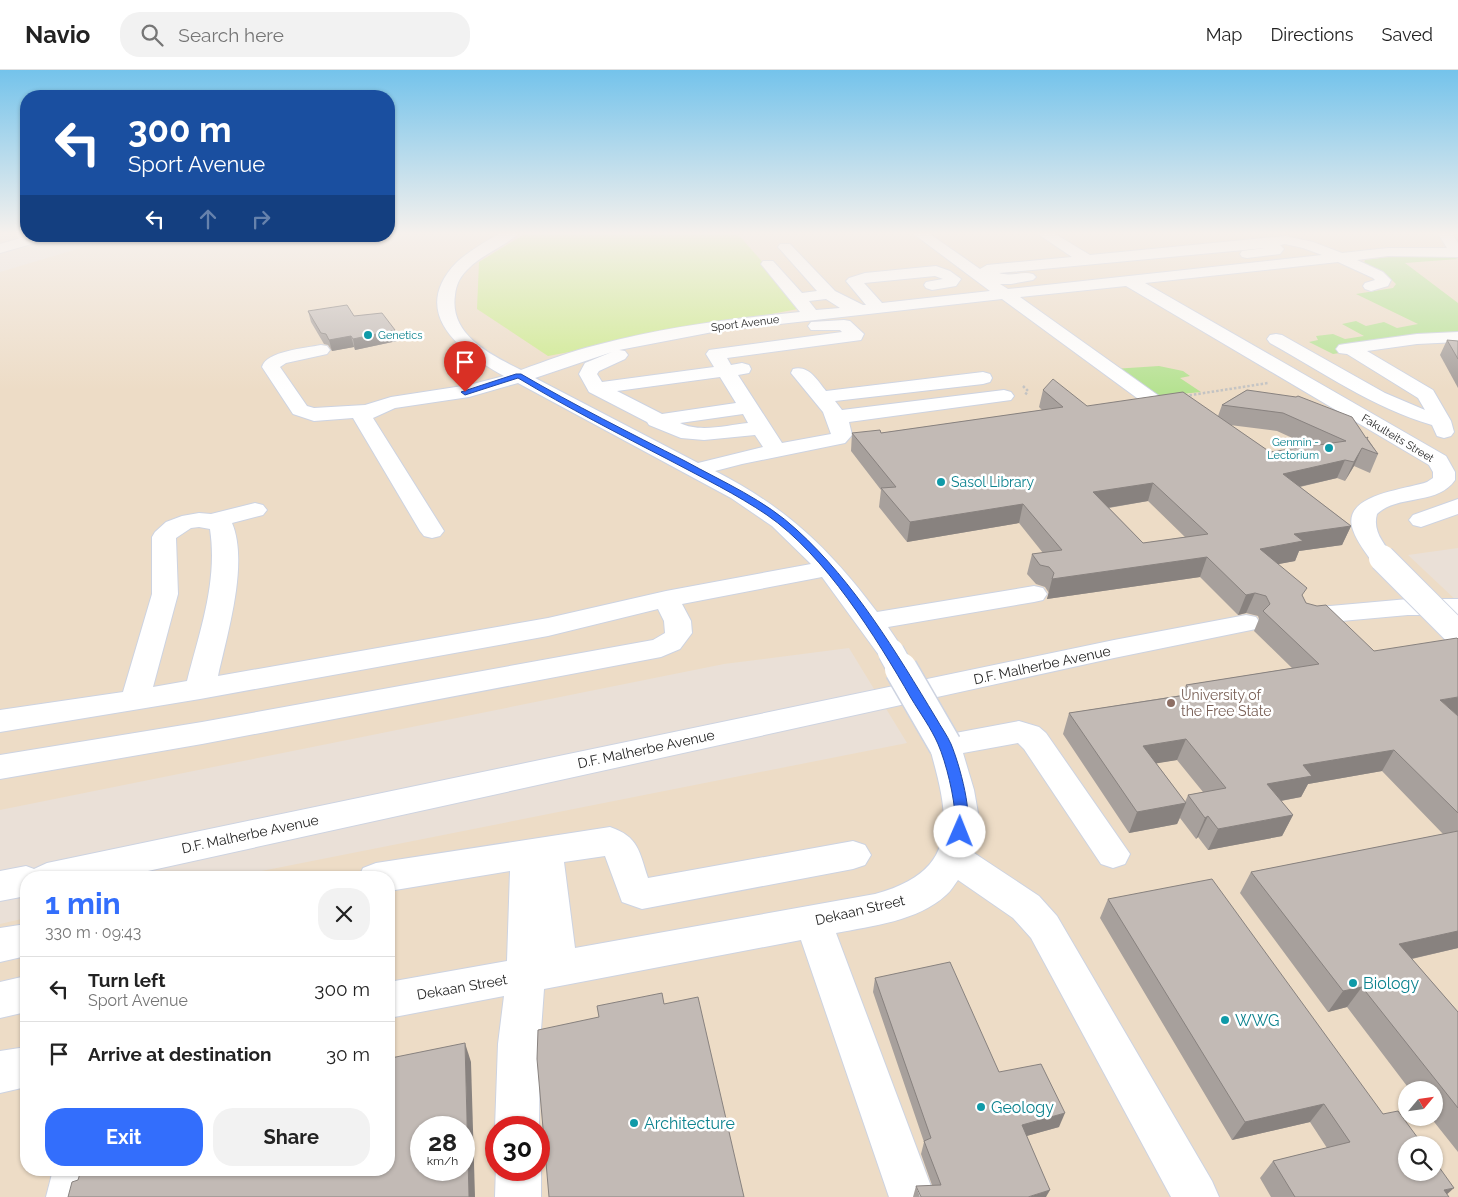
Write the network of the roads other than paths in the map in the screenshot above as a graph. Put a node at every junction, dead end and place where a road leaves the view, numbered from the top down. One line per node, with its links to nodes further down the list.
1 (450, 285): 30 (street)
2 (786, 285): 14 (street)
3 (820, 285): 12 (street)
4 (857, 285): 11 (street)
5 (939, 285): 11 (street)
6 (993, 285): 13 (street)
7 (1088, 285): 13 (street, Sport Avenue)
8 (1136, 285): 44 (street, Fakulteits Street)
9 (1376, 285): 10 (street)
10 (1371, 286)
11 (863, 292): 15 (street)
12 (829, 294): 14 (street); 16 (street)
13 (1006, 294): 15 (street, Sport Avenue); 37 (street)
14 (798, 298): 17 (street)
15 (878, 308): 16 (street, Sport Avenue)
16 (860, 310): 17 (street, Sport Avenue)
17 (811, 316): 30 (street, Sport Avenue)
18 (1458, 337): 20 (street)
19 (1276, 339): 23 (street)
20 (1351, 349): 23 (street); 42 (street)
21 (321, 350): 39 (street, Sport Avenue)
22 (715, 354): 24 (street); 28 (street); 29 (street)
23 (1306, 355): 42 (street)
24 (696, 356)
25 (630, 363): 28 (street)
26 (799, 365): 35 (street)
27 (764, 366): 29 (street)
28 (592, 368): 33 (street)
29 (726, 371): 32 (street); 33 (street)
30 (518, 376): 39 (street, Sport Avenue); 46 (street)
31 (983, 378): 35 (street)
32 (736, 387): 36 (street); 38 (street)
33 (596, 388): 36 (street)
34 (1004, 396): 40 (street)
35 (821, 397): 40 (street)
36 (624, 403): 41 (street)
37 (1156, 403)
38 (748, 406): 41 (street); 43 (street)
39 (367, 411): 52 (street)
40 (836, 417): 45 (street)
41 (656, 421): 43 (street)
42 (1441, 421): 44 (street)
43 (762, 428): 45 (street)
44 (1410, 445): 47 (street, Fakulteits Street)
45 (776, 451): 46 (street)
46 (696, 470): 53 (street)
47 (1448, 484): 60 (street, Fakulteits Street, bridge)
48 (1458, 506): 50 (street)
49 (256, 510): 51 (street)
50 (1421, 520)
51 (213, 521): 61 (street); 62 (street)
52 (432, 531)
53 (828, 568): 55 (street); 58 (street)
54 (1034, 594): 58 (street)
55 (666, 599): 61 (street); 65 (street)
56 (1458, 607): 57 (street)
57 (1308, 616)
58 (870, 622): 64 (street, bridge)
59 (1246, 623): 70 (street, D.F. Malherbe Avenue)
60 (1458, 634)
61 (200, 688): 62 (street)
62 (135, 700): 63 (street)
63 (0, 721)
64 (945, 745): 67 (street); 69 (street)
65 (0, 767)
66 (537, 852): 68 (street); 71 (street); 77 (street)
67 (1113, 854)
68 (853, 855)
69 (955, 859): 74 (street, Dekaan Street); 89 (street)
70 (80, 871)
71 (395, 875)
72 (20, 882): 73 (street)
73 (0, 886)
74 (813, 921): 77 (street, Dekaan Street); 88 (street)
75 (20, 941): 76 (street)
76 (0, 945)
77 (542, 973): 79 (street, Dekaan Street); 83 (street)
78 (20, 995): 80 (street)
79 (395, 999)
80 (0, 1000)
81 (20, 1067): 82 (street)
82 (0, 1072)
83 (517, 1116)
84 (74, 1176): 86 (street)
85 (518, 1181): 87 (street)
86 (69, 1197)
87 (518, 1197)
88 (912, 1197)
89 (1196, 1197)

